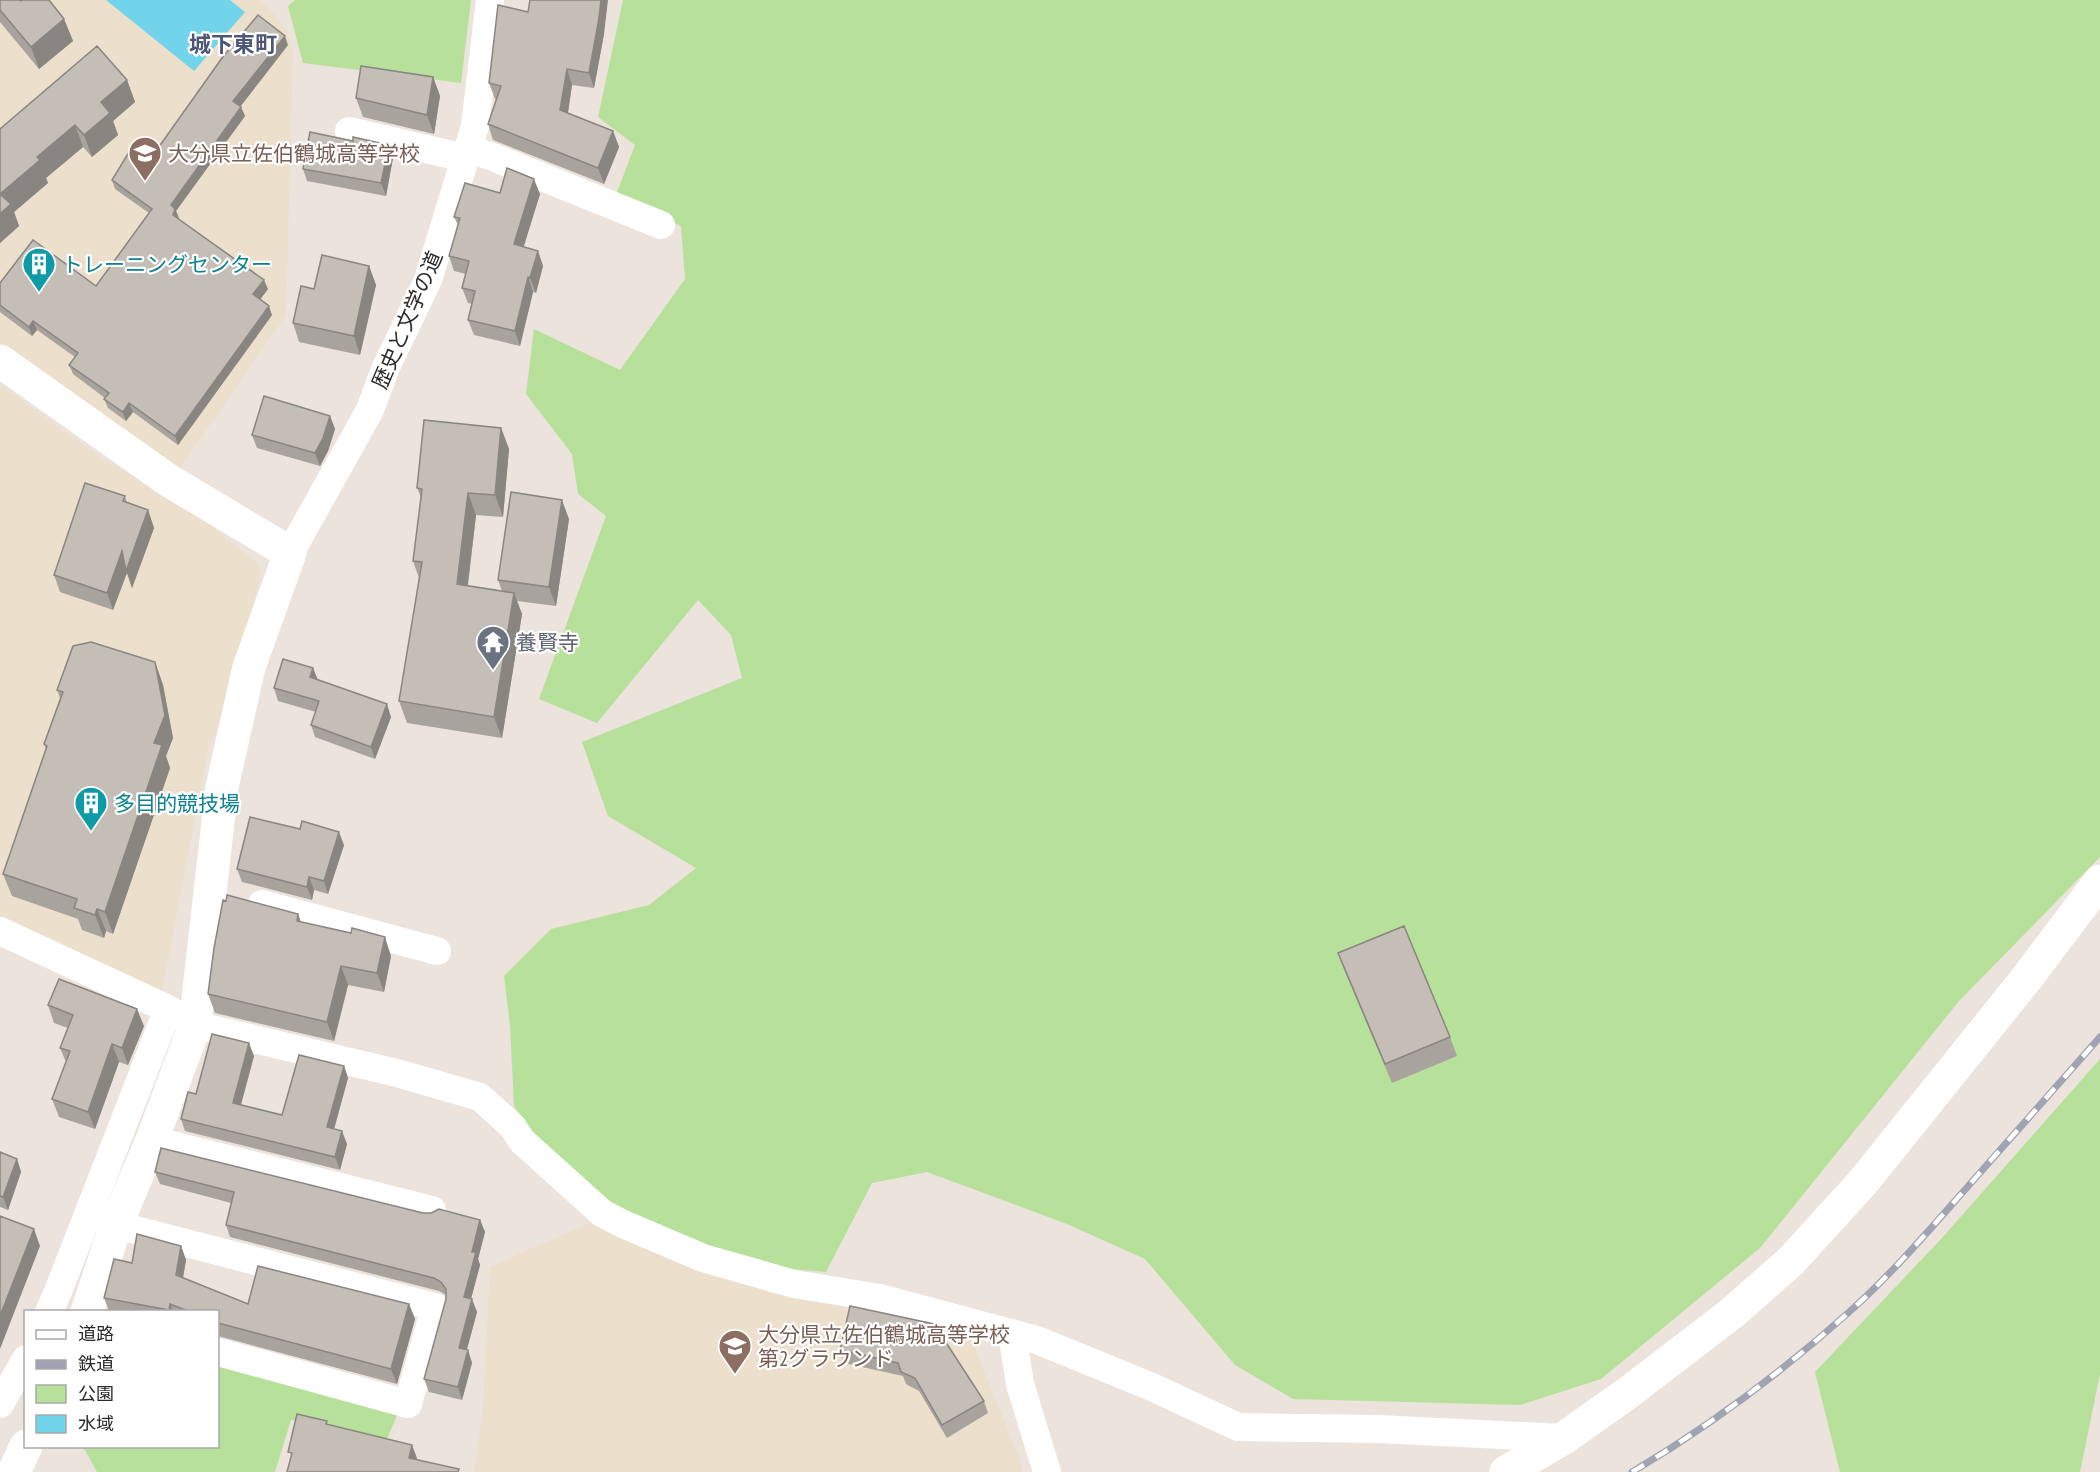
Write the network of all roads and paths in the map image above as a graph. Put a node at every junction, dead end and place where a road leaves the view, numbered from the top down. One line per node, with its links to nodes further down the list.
1 (490, 0): 3 (street, 歴史と文学の道)
2 (349, 131): 3 (street)
3 (466, 153): 4 (street); 6 (street, 歴史と文学の道)
4 (662, 225)
5 (0, 361): 6 (street)
6 (290, 553): 8 (street)
7 (2100, 881): 21 (street)
8 (210, 890): 10 (street); 11 (street)
9 (0, 931): 11 (street)
10 (437, 951)
11 (182, 1017): 12 (street); 15 (street); 17 (street)
12 (152, 1140): 13 (street); 14 (street)
13 (432, 1210)
14 (117, 1225): 16 (street); 18 (street)
15 (49, 1310)
16 (87, 1310)
17 (1012, 1333): 21 (street); 24 (street)
18 (219, 1352)
19 (24, 1362): 20 (street)
20 (0, 1404)
21 (1564, 1438): 25 (street)
22 (25, 1448): 23 (street)
23 (14, 1472)
24 (1047, 1472)
25 (1506, 1472)

